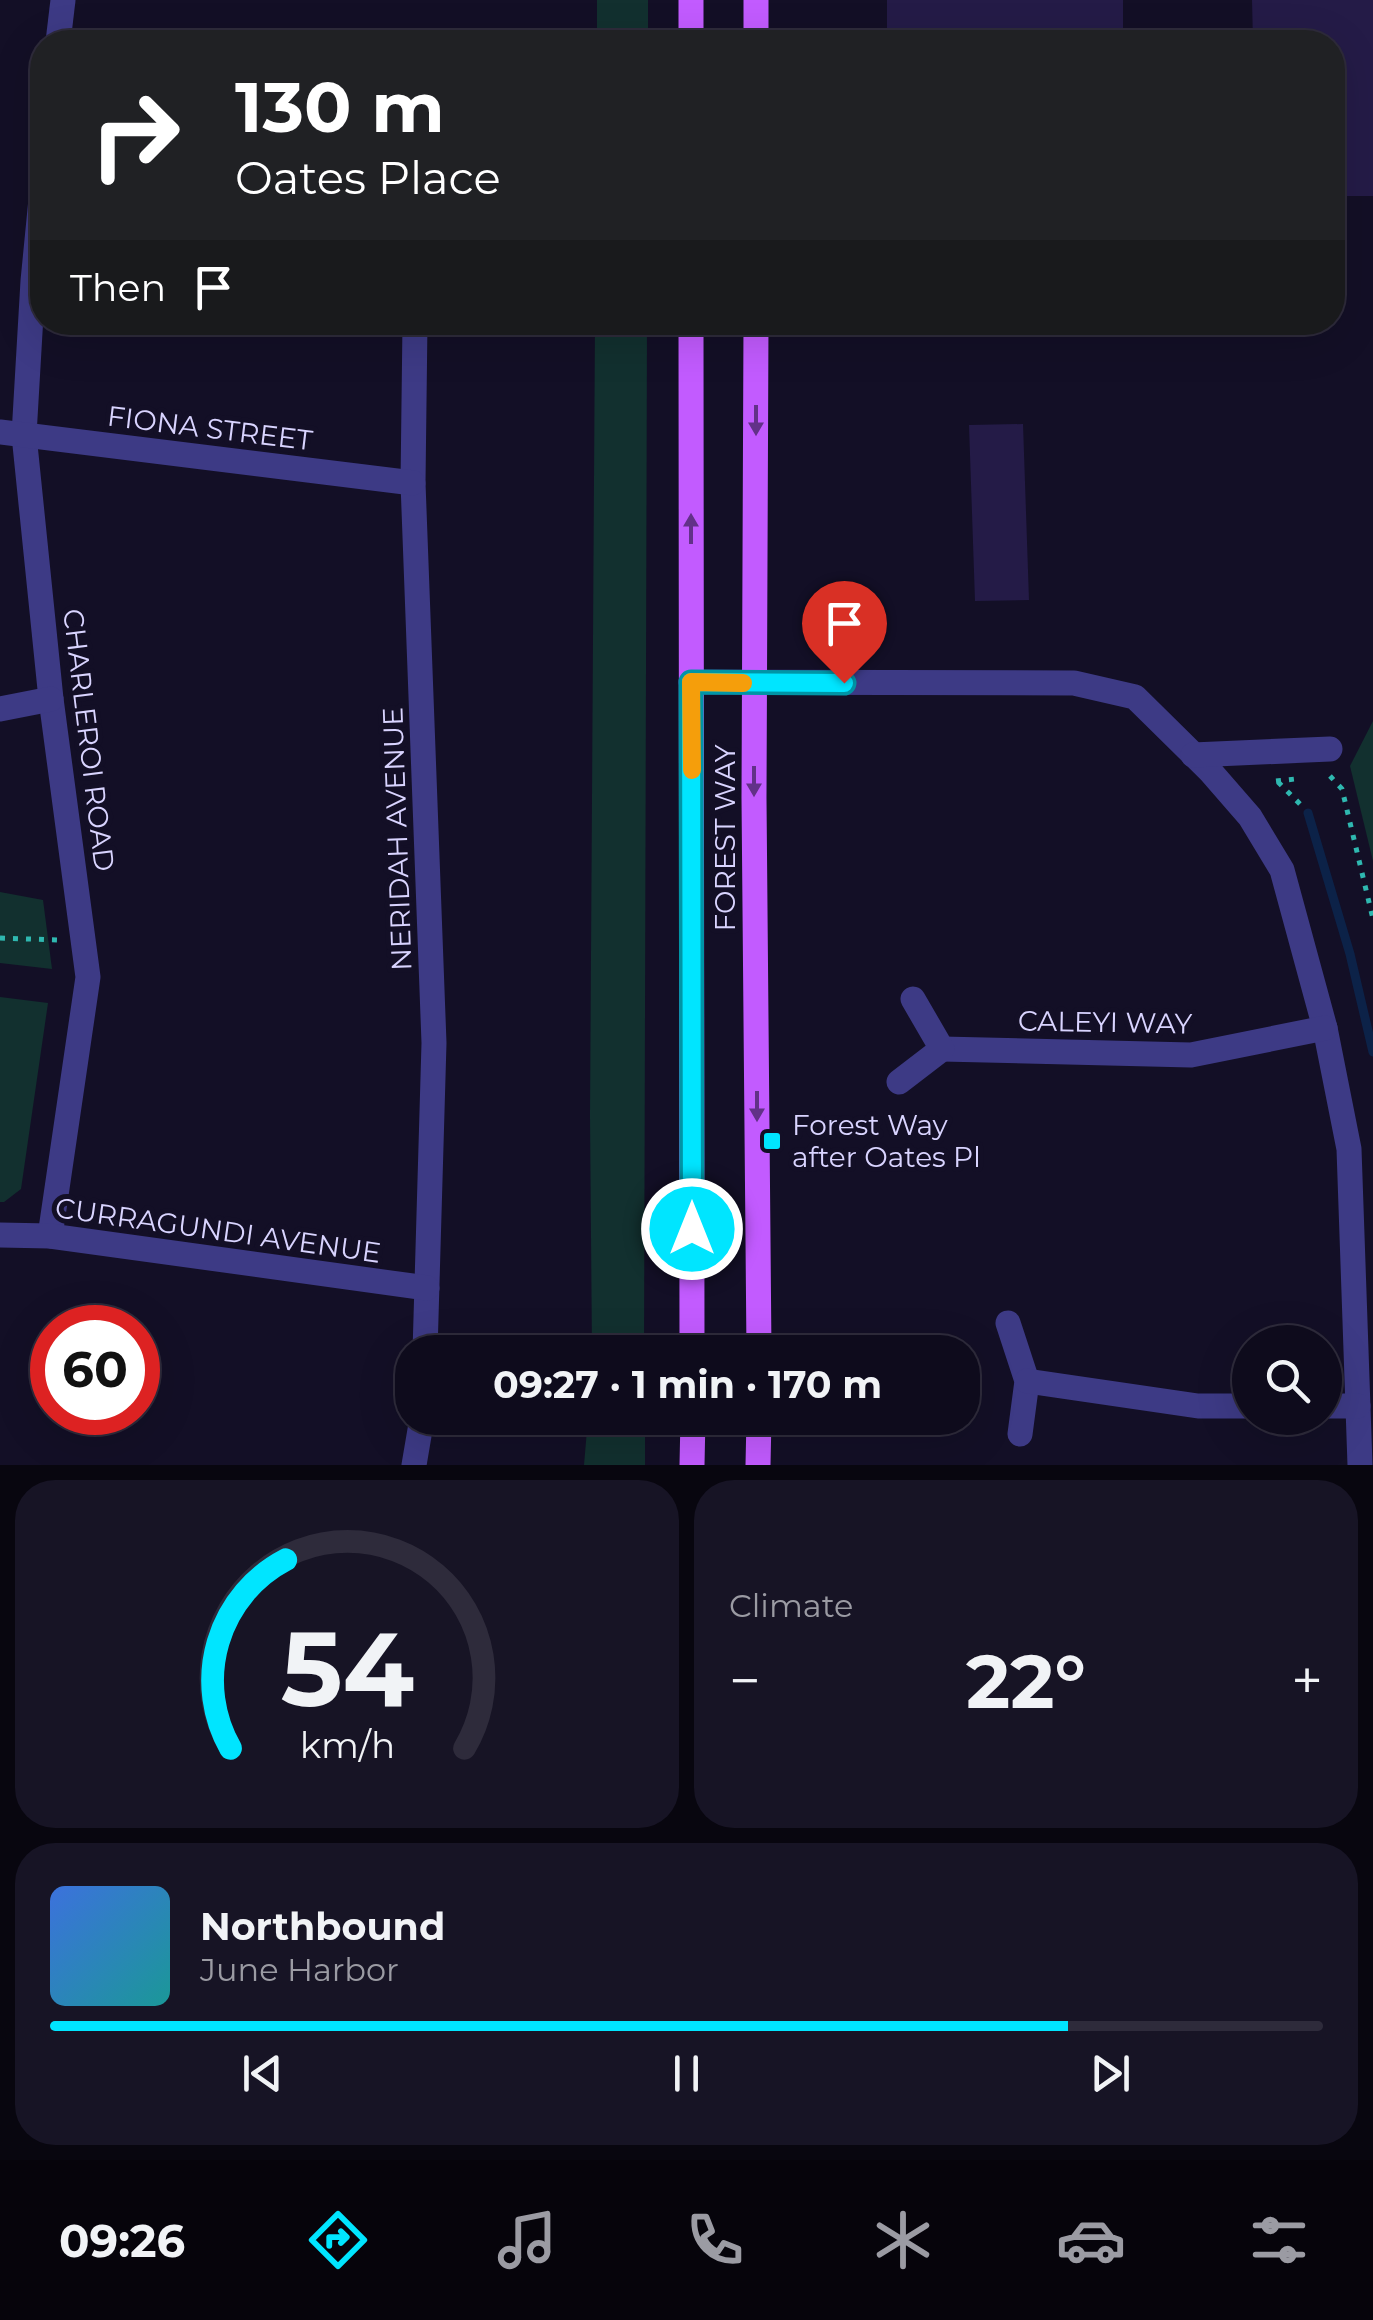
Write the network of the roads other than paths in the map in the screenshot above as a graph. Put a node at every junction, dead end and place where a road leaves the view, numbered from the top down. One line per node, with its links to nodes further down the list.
1 (63, 0): 4 (street)
2 (691, 0): 5 (main road)
3 (756, 0): 6 (main road)
4 (59, 30)
5 (690, 30)
6 (756, 30)
7 (30, 303): 11 (street, CHARLEROI ROAD)
8 (415, 335): 12 (street, NERIDAH AVENUE)
9 (691, 335): 13 (main road, FOREST WAY, one-way to 9)
10 (756, 335): 14 (main road, FOREST WAY, one-way to 14)
11 (12, 434): 12 (street, FIONA STREET); 15 (street, CHARLEROI ROAD)
12 (413, 483): 25 (street, NERIDAH AVENUE)
13 (691, 682): 14 (street); 28 (main road, FOREST WAY)
14 (754, 683): 18 (street); 29 (main road, FOREST WAY, one-way to 29)
15 (51, 699): 16 (street); 24 (street, CHARLEROI ROAD)
16 (0, 709)
17 (1330, 750): 18 (street)
18 (1194, 755): 20 (street)
19 (913, 999): 21 (street)
20 (1325, 1028): 21 (street, CALEYI WAY); 33 (street)
21 (942, 1049): 22 (street)
22 (899, 1082)
23 (0, 1235): 24 (street, CURRAGUNDI AVENUE)
24 (50, 1236): 25 (street, CURRAGUNDI AVENUE)
25 (427, 1288): 27 (street, NERIDAH AVENUE)
26 (1008, 1323): 30 (street)
27 (425, 1335)
28 (692, 1335)
29 (759, 1335)
30 (1027, 1381): 31 (street); 34 (street)
31 (1232, 1406)
32 (1342, 1406): 33 (street)
33 (1358, 1406): 41 (street)
34 (1020, 1434)
35 (419, 1435): 38 (street)
36 (693, 1435): 39 (main road)
37 (759, 1435): 40 (main road)
38 (414, 1465)
39 (692, 1465)
40 (758, 1465)
41 (1360, 1465)

